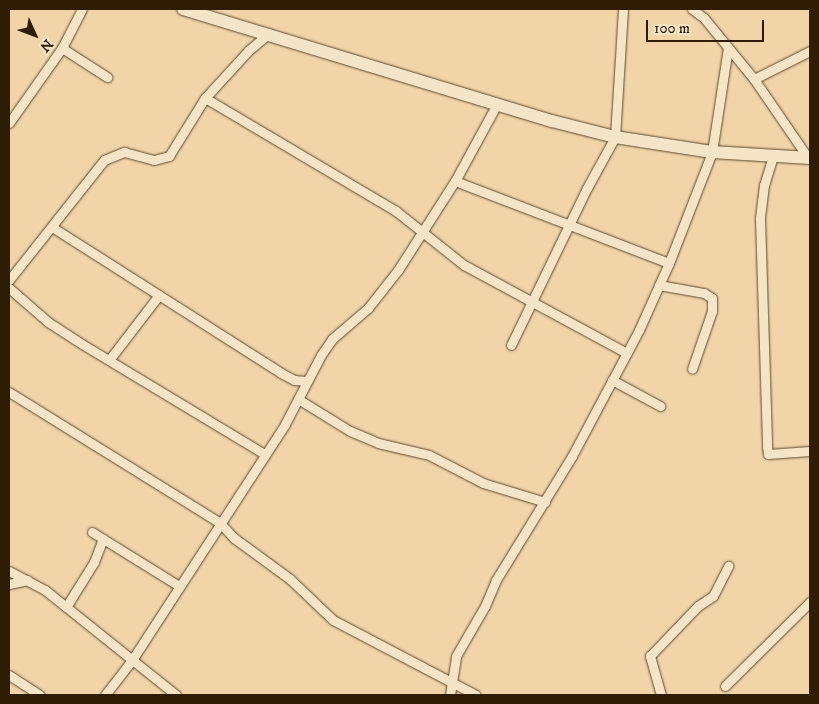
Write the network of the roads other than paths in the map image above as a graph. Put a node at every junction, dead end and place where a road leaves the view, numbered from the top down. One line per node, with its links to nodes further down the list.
1 (82, 9): 6 (street)
2 (183, 9): 5 (main road)
3 (623, 9): 14 (street)
4 (692, 9): 7 (street)
5 (269, 34): 11 (street); 12 (main road)
6 (62, 48): 9 (street); 13 (street)
7 (728, 48): 10 (street); 15 (street)
8 (810, 51): 10 (street)
9 (107, 77)
10 (754, 79): 17 (street)
11 (205, 98): 20 (street); 21 (street)
12 (498, 104): 14 (main road); 18 (street)
13 (9, 124)
14 (615, 137): 15 (main road); 19 (street)
15 (712, 152): 16 (main road); 22 (street)
16 (773, 156): 17 (main road); 37 (street)
17 (809, 158)
18 (455, 181): 19 (street); 21 (street)
19 (570, 224): 22 (street); 27 (street)
20 (52, 227): 23 (street); 26 (street)
21 (423, 231): 27 (street); 33 (street)
22 (669, 263): 24 (street)
23 (9, 280)
24 (659, 285): 29 (street); 31 (street)
25 (9, 288): 30 (street)
26 (158, 295): 30 (street); 33 (street)
27 (533, 301): 28 (street); 29 (street)
28 (511, 345)
29 (627, 353): 32 (street)
30 (109, 360): 38 (street)
31 (692, 369)
32 (612, 380): 36 (street); 39 (street)
33 (307, 381): 35 (street)
34 (10, 396): 40 (street)
35 (298, 399): 38 (street); 39 (street)
36 (660, 406)
37 (810, 451)
38 (264, 454): 40 (street)
39 (545, 502): 52 (street)
40 (220, 523): 47 (street); 52 (street)
41 (92, 532): 42 (street)
42 (103, 539): 47 (street); 49 (street)
43 (728, 566): 59 (street)
44 (9, 571): 45 (street)
45 (28, 580): 46 (street); 49 (street)
46 (9, 584)
47 (179, 586): 50 (street)
48 (810, 602): 53 (street)
49 (66, 608): 50 (street)
50 (132, 660): 55 (street); 56 (street)
51 (9, 675): 54 (street)
52 (454, 683): 57 (street); 58 (street)
53 (725, 686)
54 (40, 695)
55 (105, 695)
56 (176, 695)
57 (450, 695)
58 (476, 695)
59 (661, 695)

